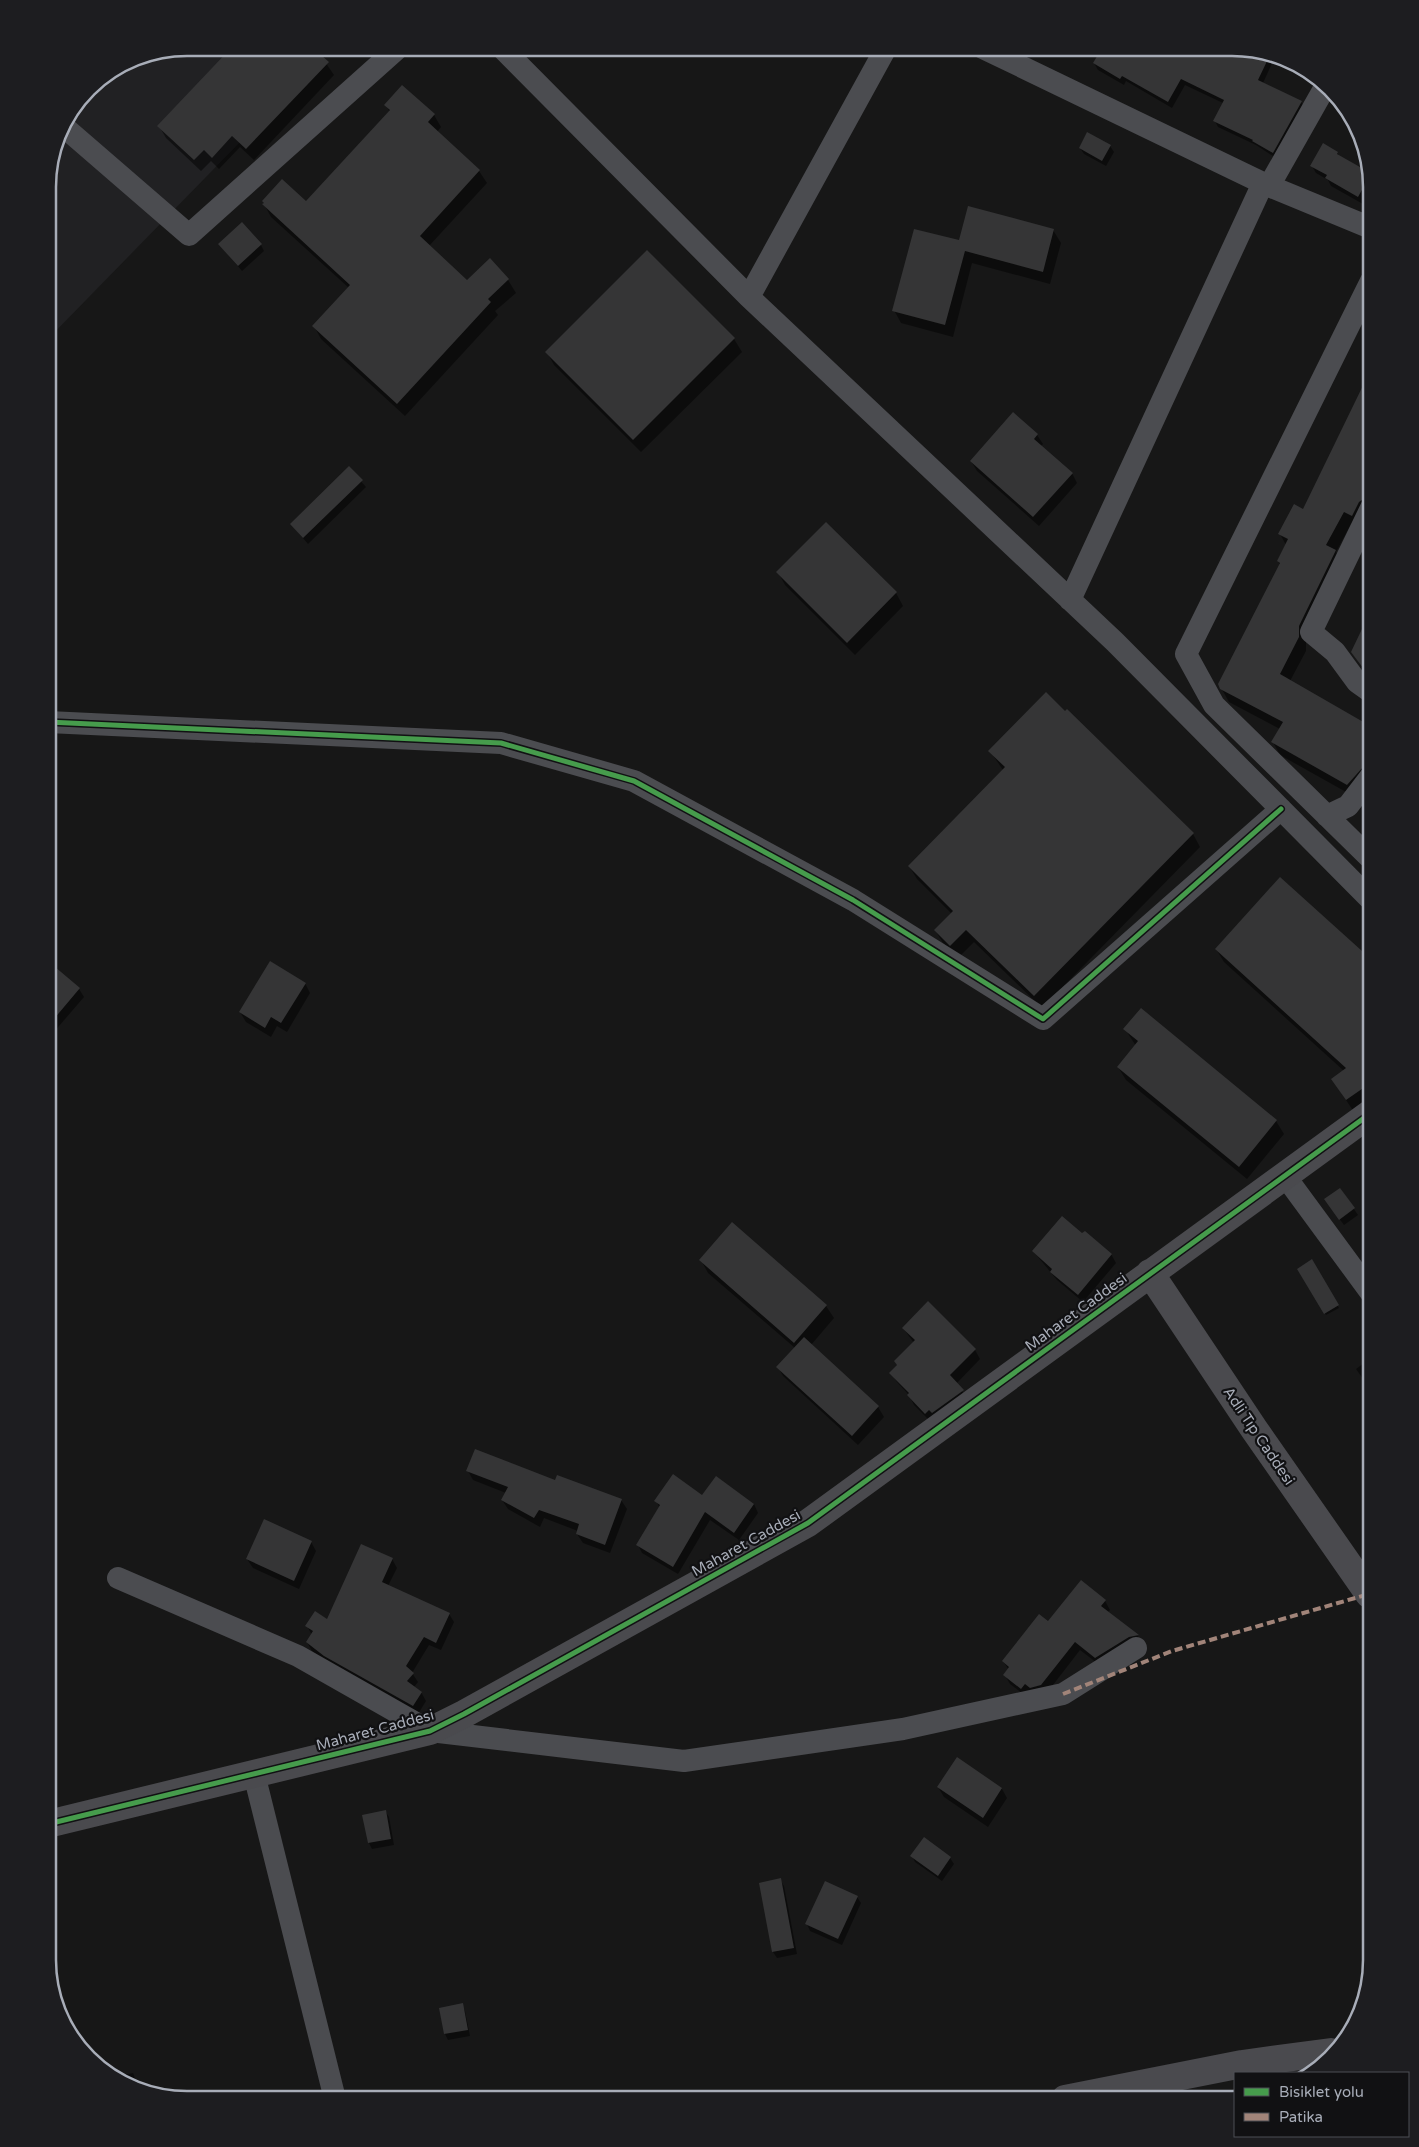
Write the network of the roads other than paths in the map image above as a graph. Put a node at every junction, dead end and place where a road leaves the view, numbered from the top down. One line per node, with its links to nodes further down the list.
1 (389, 56): 6 (street)
2 (510, 56): 9 (street)
3 (881, 57): 9 (street)
4 (1001, 57): 7 (street)
5 (1322, 93): 7 (street)
6 (69, 131)
7 (1266, 184): 8 (street); 12 (street)
8 (1363, 224)
9 (749, 297): 12 (street)
10 (1363, 300): 17 (street)
11 (1363, 526): 13 (street)
12 (1070, 600): 16 (street)
13 (1363, 686)
14 (57, 722): 16 (street)
15 (1363, 787): 17 (street)
16 (1282, 809): 19 (street)
17 (1327, 816): 18 (street)
18 (1363, 850)
19 (1363, 891)
20 (1363, 1120): 21 (street, Maharet Caddesi)
21 (1285, 1176): 22 (street, Maharet Caddesi); 23 (street)
22 (1150, 1273): 25 (street, Adli Tıp Caddesi); 27 (street, Maharet Caddesi)
23 (1363, 1281)
24 (118, 1578): 27 (street)
25 (1363, 1585)
26 (1136, 1648): 27 (street)
27 (430, 1731): 28 (street, Maharet Caddesi)
28 (254, 1774): 29 (street, Maharet Caddesi); 31 (street)
29 (56, 1822)
30 (1323, 2053): 32 (street)
31 (333, 2090)
32 (1109, 2091)

